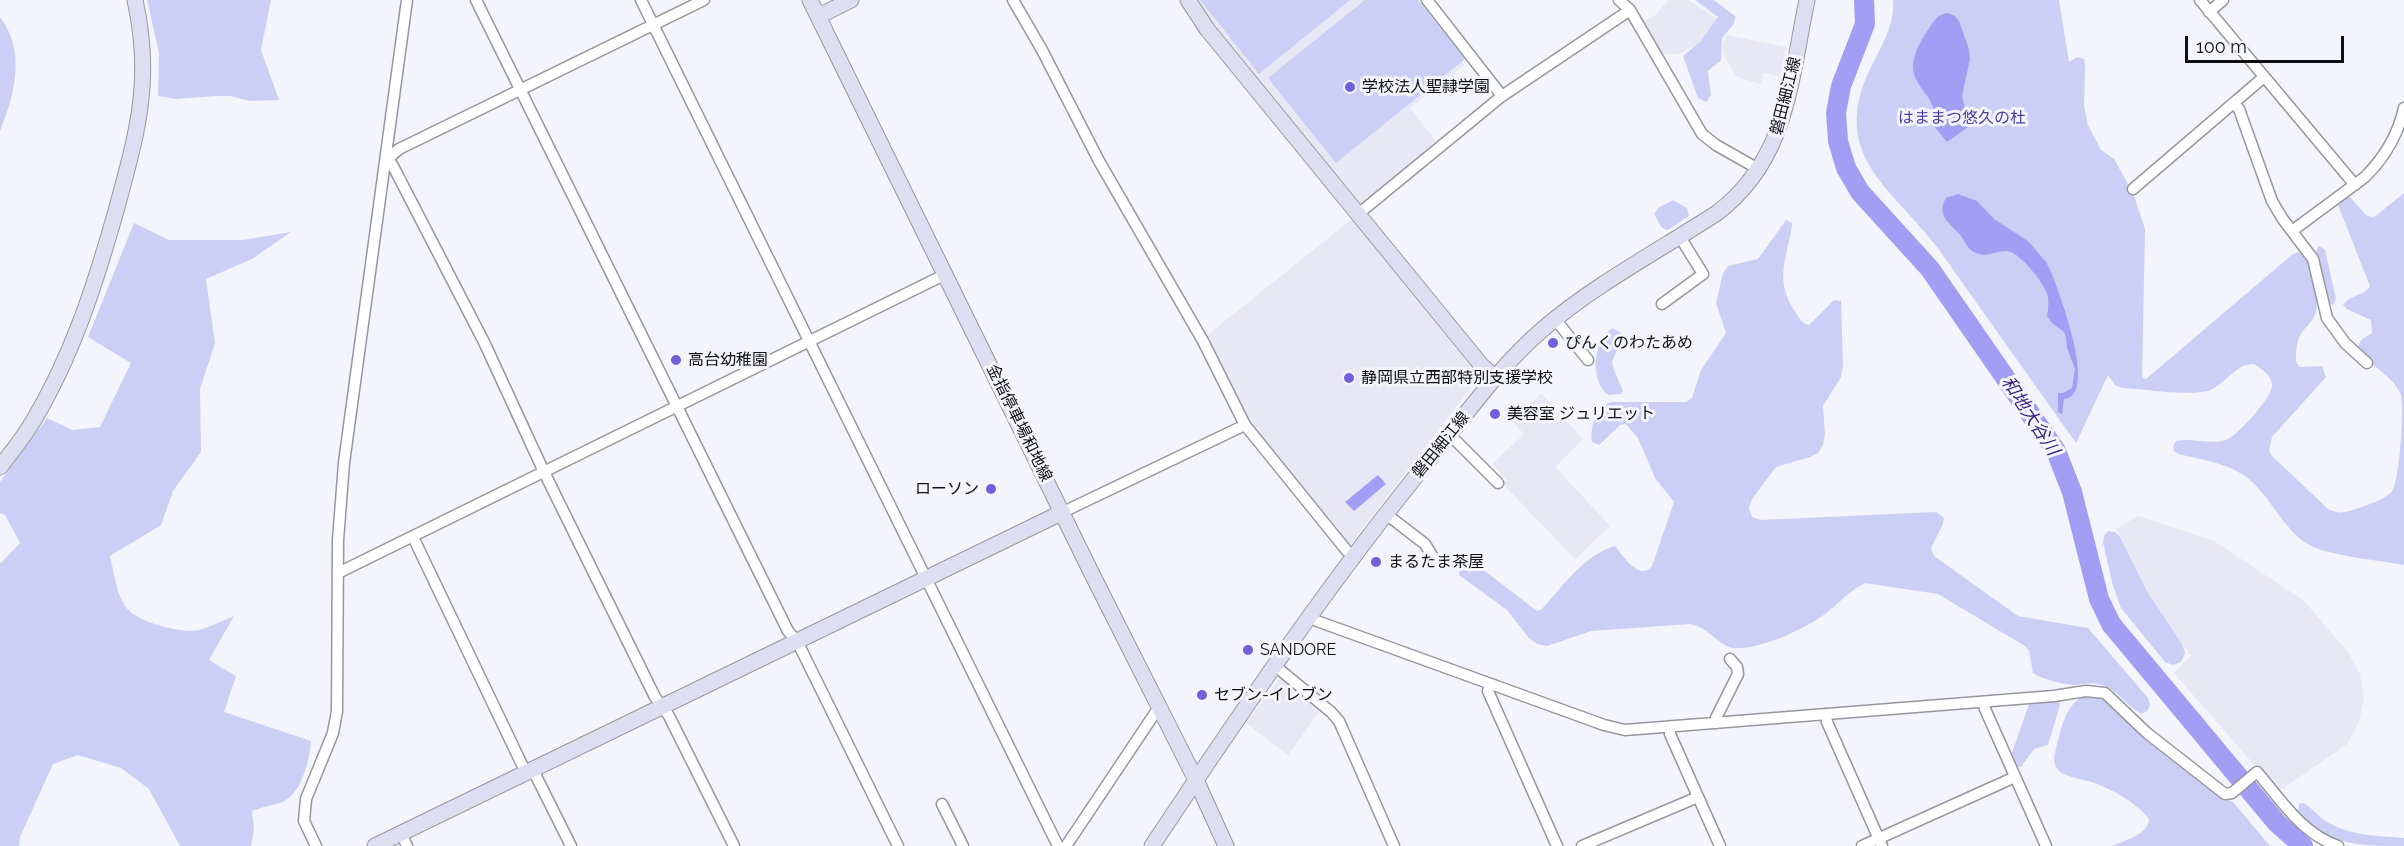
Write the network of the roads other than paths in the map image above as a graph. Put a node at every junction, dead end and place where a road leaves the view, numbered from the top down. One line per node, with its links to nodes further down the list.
1 (135, 0): 41 (main road)
2 (407, 0): 24 (street)
3 (476, 0): 20 (street)
4 (641, 0): 18 (street)
5 (704, 0): 18 (street)
6 (810, 0): 17 (main road, 金指停車場和地線)
7 (851, 0): 17 (main road)
8 (1013, 0): 39 (street)
9 (1188, 0): 28 (main road)
10 (1427, 0): 21 (street)
11 (1619, 0): 15 (street)
12 (1807, 0): 25 (main road, 磐田細江線)
13 (2200, 0): 16 (street)
14 (2223, 0): 16 (street)
15 (1630, 10): 21 (street); 25 (street)
16 (2210, 12): 19 (street)
17 (819, 16): 31 (main road, 金指停車場和地線)
18 (654, 26): 20 (street); 34 (street)
19 (2264, 77): 22 (street); 26 (street)
20 (521, 90): 24 (street); 38 (street)
21 (1502, 96): 28 (street)
22 (2233, 103): 27 (street); 29 (street)
23 (2404, 108): 26 (street)
24 (386, 156): 42 (street); 49 (street)
25 (1760, 170): 30 (main road, 磐田細江線)
26 (2355, 185): 29 (street)
27 (2133, 189)
28 (1357, 215): 37 (main road)
29 (2292, 231): 36 (street)
30 (1680, 237): 32 (street); 33 (main road, 磐田細江線)
31 (946, 274): 34 (street); 44 (main road, 金指停車場和地線)
32 (1662, 304)
33 (1555, 319): 35 (street); 37 (main road, 磐田細江線)
34 (810, 342): 38 (street); 50 (street)
35 (1588, 360)
36 (2367, 363)
37 (1496, 378): 40 (main road, 磐田細江線)
38 (678, 406): 42 (street); 52 (street)
39 (1245, 425): 44 (street); 47 (street)
40 (1450, 435): 43 (street); 45 (main road, 磐田細江線)
41 (0, 467)
42 (544, 472): 46 (street); 57 (street)
43 (1498, 483)
44 (1063, 512): 50 (main road); 58 (main road, 金指停車場和地線)
45 (1386, 514): 47 (main road, 磐田細江線); 48 (street)
46 (413, 537): 49 (street); 62 (street)
47 (1354, 556): 51 (main road, 磐田細江線)
48 (1433, 557)
49 (339, 573): 69 (street)
50 (927, 578): 52 (main road); 75 (street)
51 (1310, 616): 54 (main road, 磐田細江線); 55 (street)
52 (797, 641): 57 (main road); 73 (street)
53 (1730, 659): 60 (street)
54 (1274, 665): 64 (main road, 磐田細江線); 79 (street)
55 (1490, 684): 61 (street); 80 (street)
56 (1984, 702): 59 (street); 63 (street); 85 (street)
57 (663, 707): 62 (main road); 72 (street)
58 (1159, 707): 64 (main road, 金指停車場和地線); 76 (street)
59 (1827, 714): 60 (street); 68 (street)
60 (1717, 723): 61 (street)
61 (1670, 727): 65 (street)
62 (529, 772): 67 (main road); 71 (street)
63 (2015, 777): 68 (street); 84 (street)
64 (1196, 780): 77 (main road, 磐田細江線); 78 (main road, 金指停車場和地線)
65 (1698, 797): 81 (street); 82 (street)
66 (942, 804): 74 (street)
67 (404, 840): 70 (main road)
68 (1881, 842): 83 (street)
69 (316, 846)
70 (375, 846)
71 (571, 846)
72 (734, 846)
73 (898, 846)
74 (963, 846)
75 (1058, 846)
76 (1066, 846)
77 (1152, 846)
78 (1226, 846)
79 (1394, 846)
80 (1557, 846)
81 (1581, 846)
82 (1719, 846)
83 (1862, 846)
84 (2046, 846)
85 (2338, 846)

